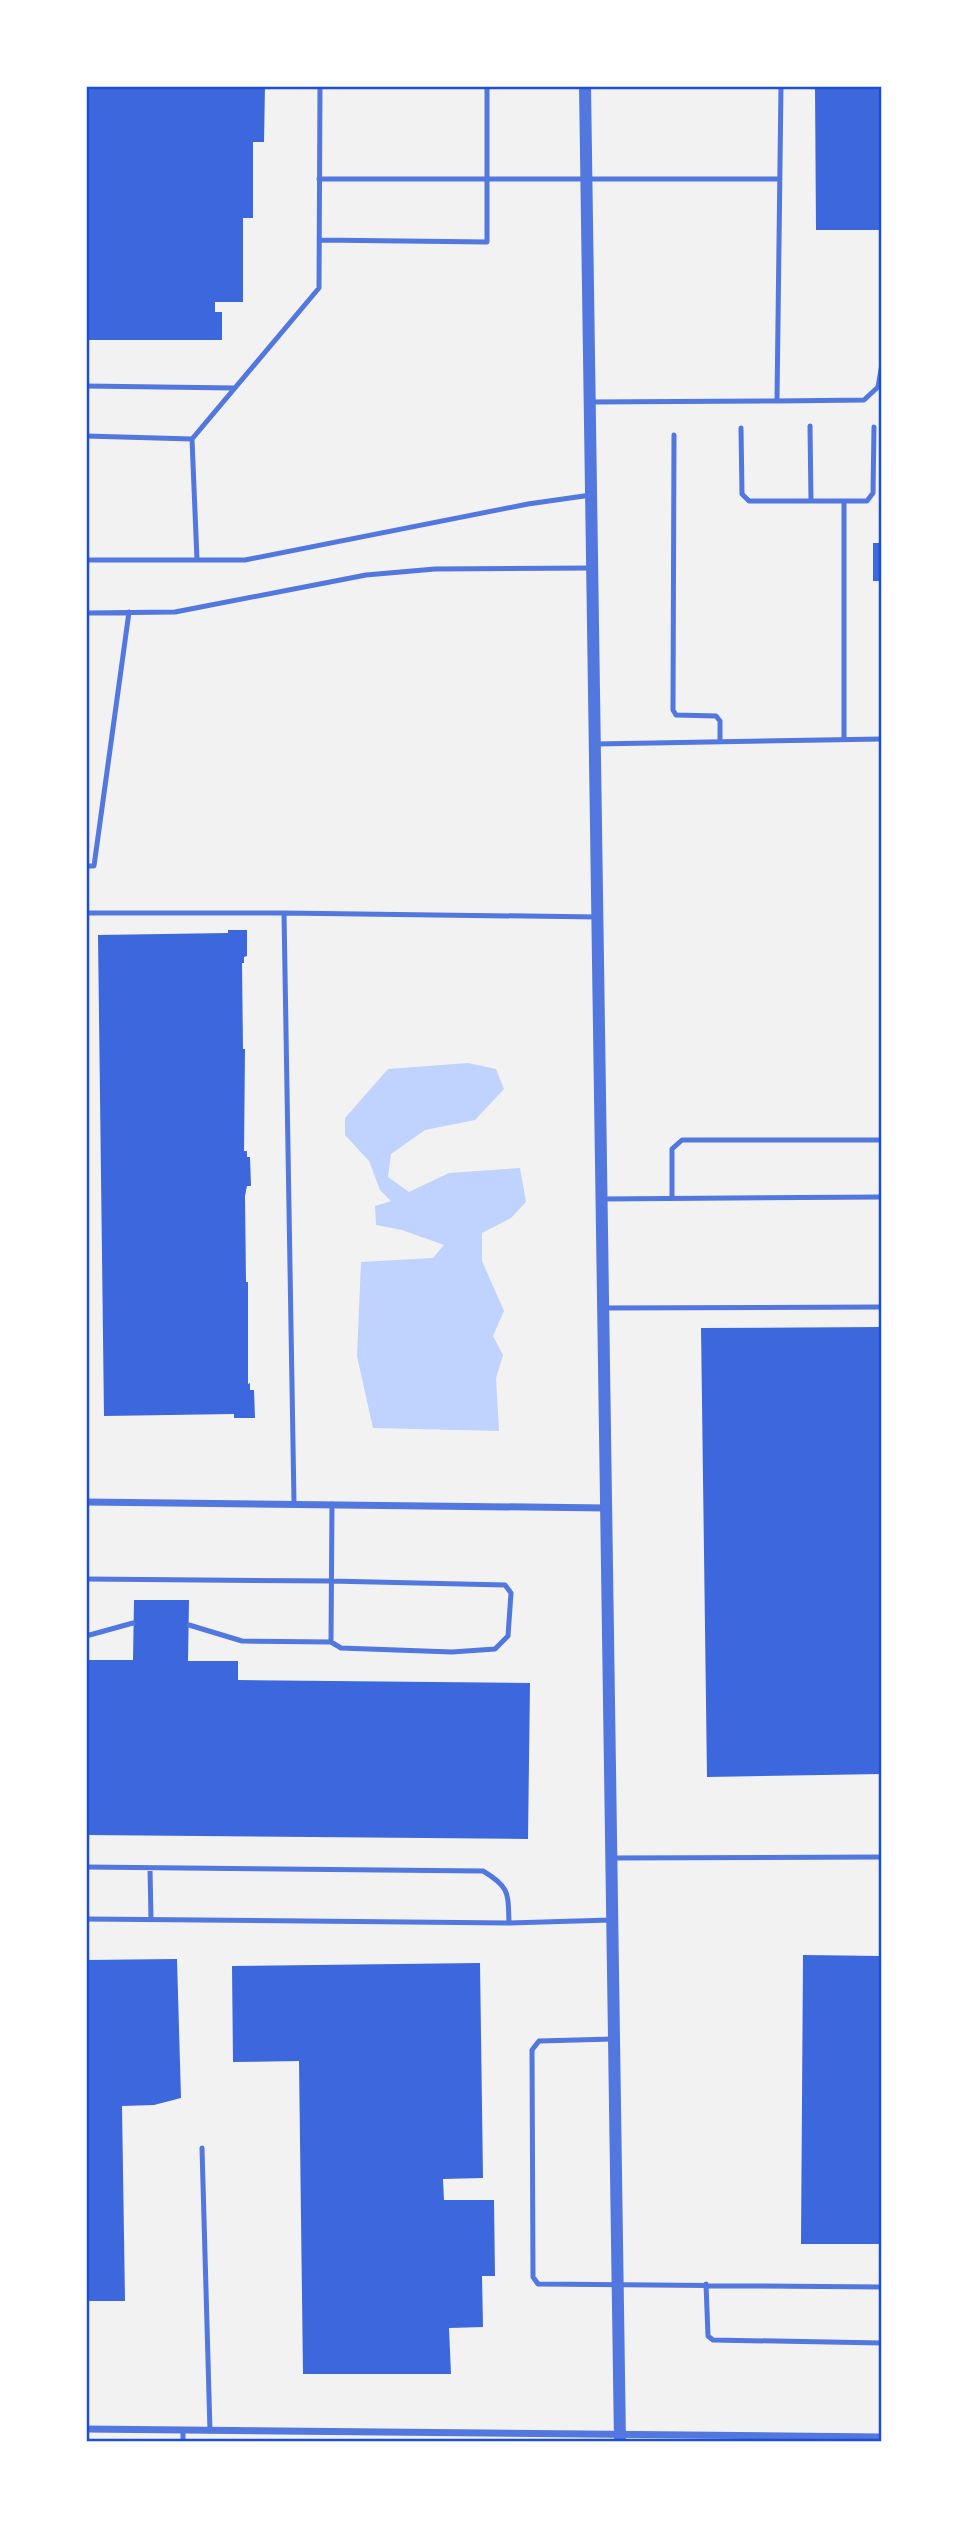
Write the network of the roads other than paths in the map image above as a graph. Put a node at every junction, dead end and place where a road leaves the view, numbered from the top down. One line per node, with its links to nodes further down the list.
1 (320, 86): 6 (lane)
2 (486, 86): 5 (lane)
3 (585, 86): 8 (street)
4 (781, 86): 7 (lane)
5 (488, 178): 6 (lane); 8 (lane); 9 (lane)
6 (319, 179): 9 (lane)
7 (780, 179): 8 (lane); 13 (lane)
8 (586, 180): 14 (street)
9 (319, 240): 12 (lane)
10 (882, 363): 13 (lane)
11 (86, 386): 12 (lane)
12 (234, 388): 20 (lane)
13 (777, 401): 14 (lane)
14 (590, 402): 21 (street)
15 (810, 426): 22 (lane)
16 (874, 427): 23 (lane)
17 (741, 428): 22 (lane)
18 (674, 435): 31 (lane)
19 (86, 436): 20 (lane)
20 (192, 439): 25 (lane)
21 (591, 495): 25 (lane); 26 (street)
22 (811, 501): 23 (lane)
23 (844, 501): 29 (lane)
24 (86, 560): 25 (lane)
25 (197, 560)
26 (593, 568): 27 (lane); 32 (street)
27 (129, 612): 28 (lane); 33 (lane)
28 (86, 613)
29 (845, 739): 30 (lane); 31 (lane)
30 (882, 739)
31 (720, 741): 32 (lane)
32 (596, 744): 36 (street)
33 (86, 866)
34 (86, 913): 35 (lane)
35 (284, 914): 36 (lane); 44 (lane)
36 (598, 917): 40 (street)
37 (882, 1140): 39 (lane)
38 (882, 1197): 39 (lane)
39 (672, 1198): 40 (lane)
40 (602, 1199): 42 (street)
41 (882, 1307): 42 (lane)
42 (603, 1308): 46 (street)
43 (86, 1502): 44 (street)
44 (294, 1503): 45 (street)
45 (332, 1504): 46 (street); 48 (lane)
46 (608, 1508): 54 (street)
47 (86, 1579): 48 (lane)
48 (330, 1581): 52 (lane); 52 (lane)
49 (133, 1623): 51 (lane)
50 (189, 1625): 52 (lane)
51 (86, 1636)
52 (331, 1642)
53 (882, 1857): 54 (lane)
54 (612, 1858): 59 (street)
55 (86, 1867): 56 (lane)
56 (150, 1868): 58 (lane); 60 (lane)
57 (86, 1919): 58 (lane)
58 (151, 1919): 60 (lane)
59 (612, 1920): 60 (lane); 61 (street)
60 (509, 1923)
61 (614, 2039): 63 (street); 63 (lane)
62 (202, 2147): 69 (lane)
63 (617, 2283): 64 (lane); 71 (street)
64 (706, 2284): 65 (lane); 66 (lane)
65 (882, 2287)
66 (882, 2343)
67 (86, 2429): 68 (street)
68 (183, 2430): 69 (street); 72 (lane)
69 (211, 2431): 71 (street)
70 (882, 2437): 71 (street)
71 (620, 2438)
72 (183, 2442)

